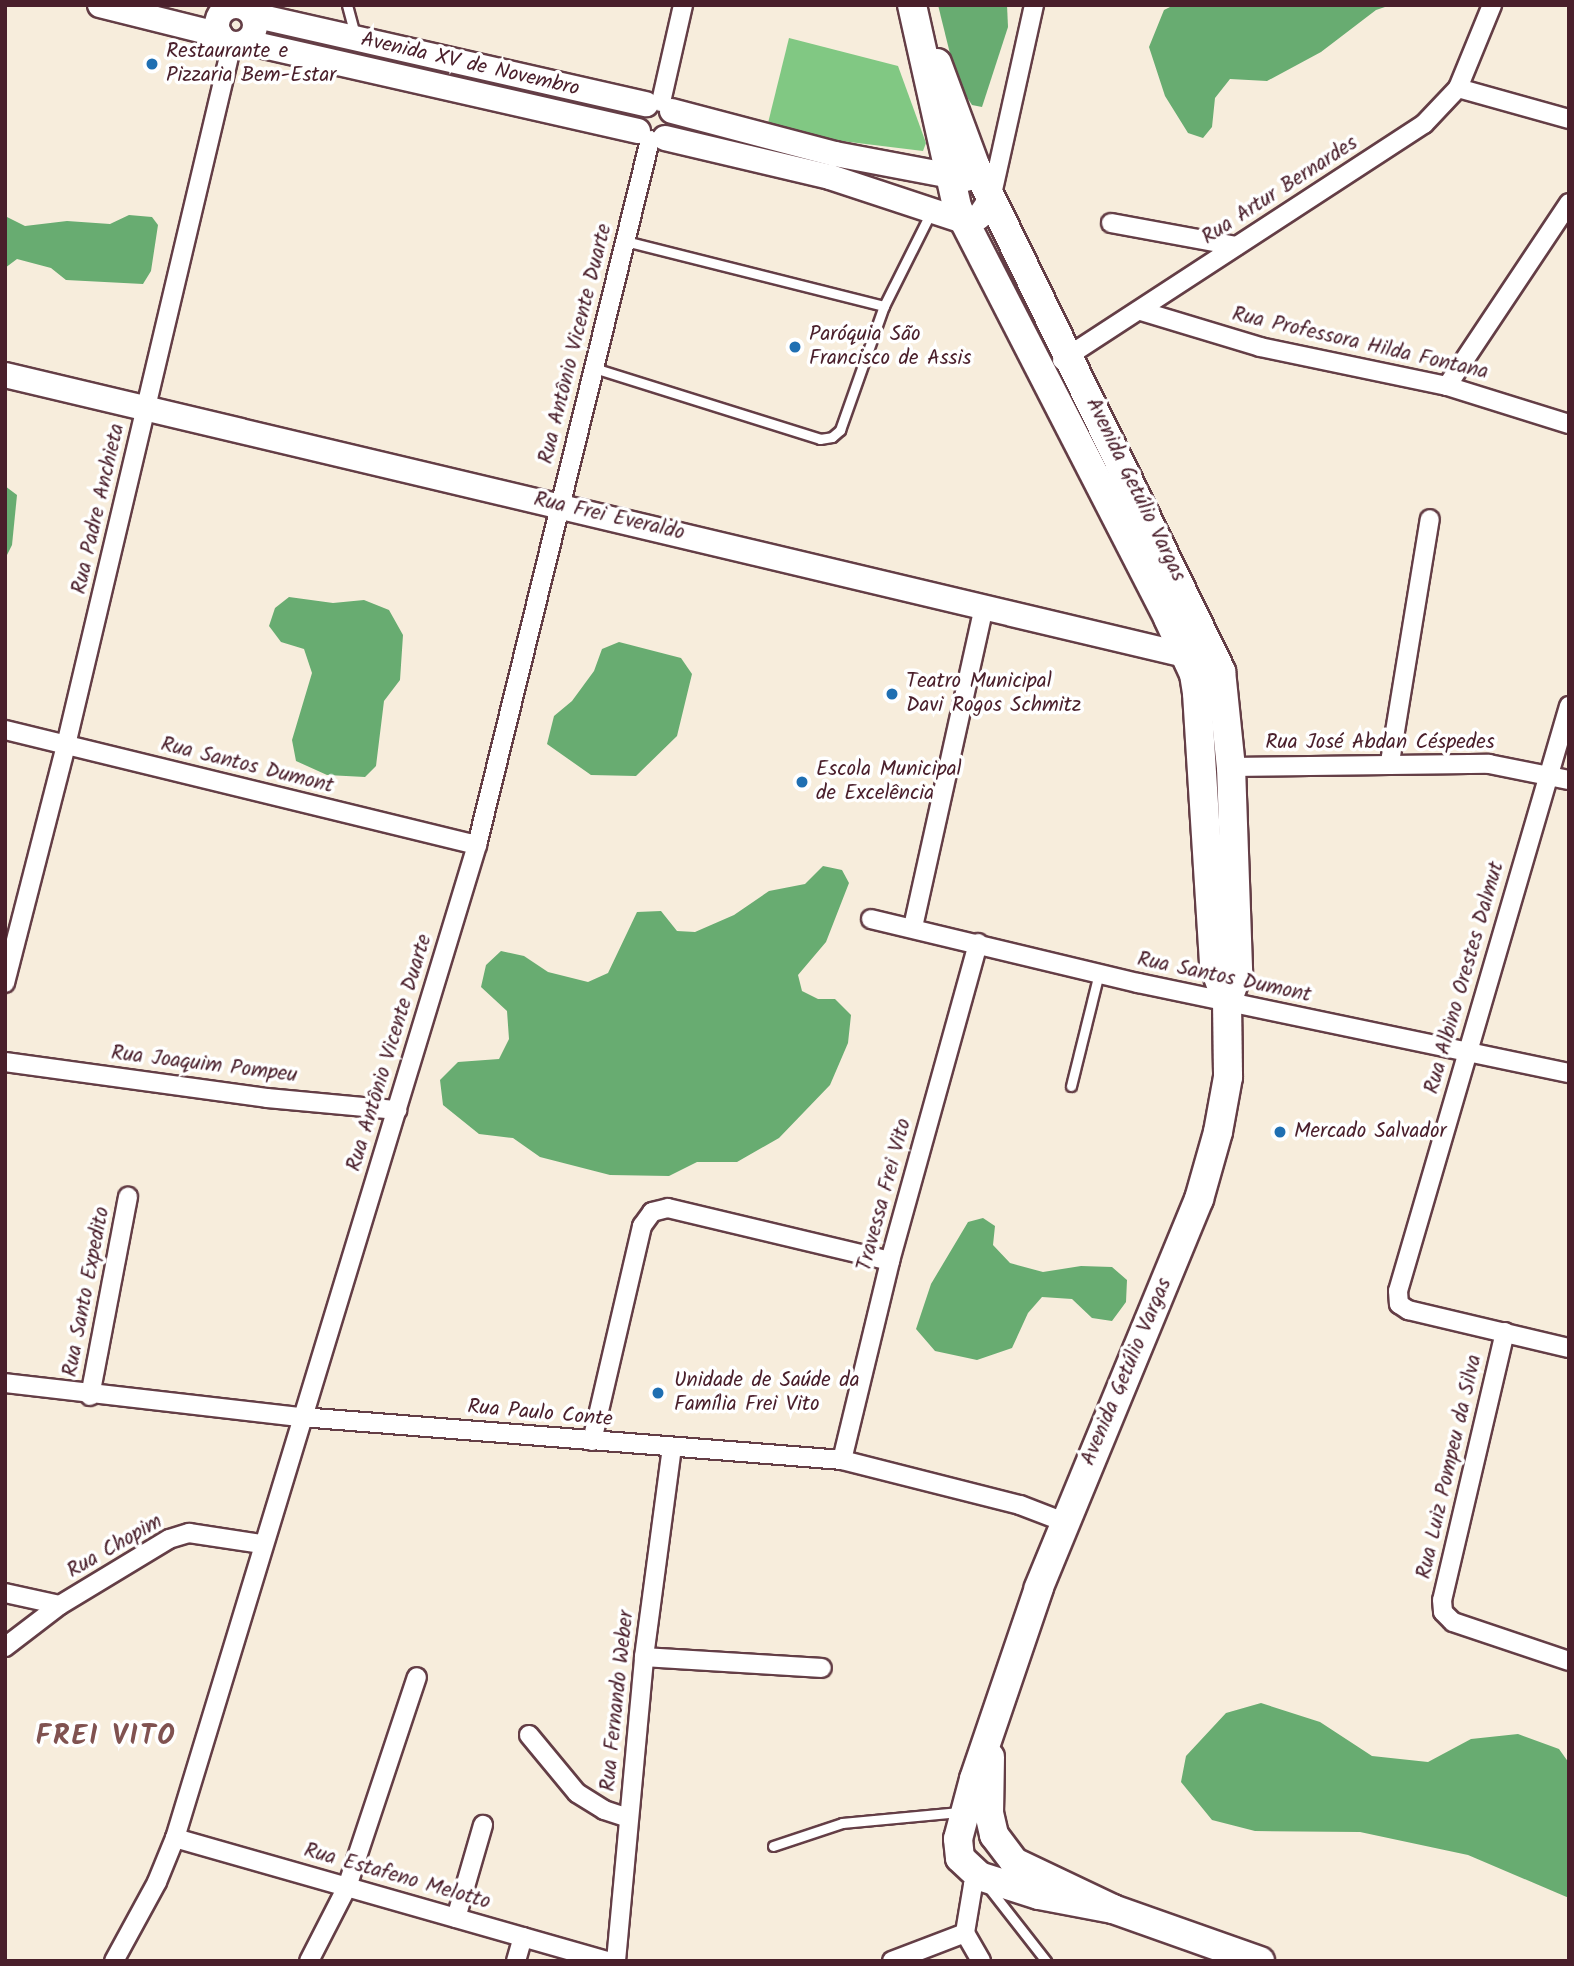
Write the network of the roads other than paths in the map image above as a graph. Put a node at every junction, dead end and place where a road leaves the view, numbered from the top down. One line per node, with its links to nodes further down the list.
1 (100, 5): 9 (main road, Avenida XV de Novembro)
2 (347, 5): 8 (lane)
3 (683, 5): 11 (street)
4 (913, 5): 15 (main road, Avenida Getúlio Vargas); 16 (main road, Avenida Getúlio Vargas)
5 (1034, 5): 16 (street)
6 (1492, 5): 10 (street, Rua Artur Bernardes)
7 (233, 8): 8 (main road, Avenida XV de Novembro); 9 (main road); 9 (main road)
8 (356, 39): 11 (main road, Avenida XV de Novembro)
9 (233, 40): 13 (main road, Avenida XV de Novembro); 31 (street, Rua Padre Anchieta)
10 (1458, 88): 12 (street); 23 (street, Rua Artur Bernardes)
11 (660, 106): 13 (main road); 13 (main road); 14 (main road, Avenida XV de Novembro)
12 (1569, 118)
13 (651, 136): 17 (main road, Avenida XV de Novembro); 22 (street, Rua Antônio Vicente Duarte)
14 (906, 165): 15 (main road, Avenida XV de Novembro); 17 (main road)
15 (948, 176): 16 (main road, Avenida XV de Novembro); 20 (main road, Avenida Getúlio Vargas)
16 (990, 182): 20 (main road); 26 (main road, Avenida Getúlio Vargas)
17 (896, 202): 19 (main road, Avenida XV de Novembro)
18 (1569, 203): 30 (street)
19 (931, 212): 20 (main road, Avenida XV de Novembro); 24 (lane)
20 (962, 221): 28 (main road, Avenida Getúlio Vargas)
21 (1111, 223): 23 (street)
22 (625, 242): 24 (lane); 27 (street, Rua Antônio Vicente Duarte)
23 (1236, 246): 25 (street, Rua Artur Bernardes)
24 (884, 306): 27 (lane)
25 (1140, 312): 26 (street, Rua Artur Bernardes); 30 (street, Rua Professora Hilda Fontana)
26 (1069, 356): 28 (street, Rua Artur Bernardes); 36 (main road, Avenida Getúlio Vargas)
27 (594, 368): 33 (street, Rua Antônio Vicente Duarte)
28 (1044, 370): 36 (main road, Avenida Getúlio Vargas)
29 (5, 375): 31 (main road, Rua Frei Everaldo)
30 (1447, 386): 32 (street, Rua Professora Hilda Fontana)
31 (146, 407): 33 (main road, Rua Frei Everaldo); 39 (street, Rua Padre Anchieta)
32 (1569, 424)
33 (560, 505): 35 (main road, Rua Frei Everaldo); 44 (street, Rua Antônio Vicente Duarte)
34 (1430, 519): 40 (street)
35 (984, 606): 36 (main road, Rua Frei Everaldo); 46 (street)
36 (1198, 653): 41 (main road, Avenida Getúlio Vargas); 50 (main road, Avenida Getúlio Vargas)
37 (1569, 706): 42 (street, Rua Albino Orestes Dalmut)
38 (5, 730): 39 (street, Rua Santos Dumont)
39 (66, 745): 44 (street, Rua Santos Dumont); 49 (street, Rua Padre Anchieta)
40 (1391, 762): 41 (street, Rua José Abdan Céspedes); 42 (street, Rua José Abdan Céspedes)
41 (1231, 767): 50 (main road, Avenida Getúlio Vargas)
42 (1547, 773): 43 (street, Rua José Abdan Céspedes); 51 (street, Rua Albino Orestes Dalmut)
43 (1569, 780)
44 (477, 845): 55 (street, Rua Antônio Vicente Duarte)
45 (871, 919): 46 (street, Rua Santos Dumont)
46 (913, 927): 47 (street, Rua Santos Dumont)
47 (978, 943): 48 (street, Rua Santos Dumont); 57 (street, Travessa Frei Vito)
48 (1099, 974): 50 (street, Rua Santos Dumont); 54 (lane)
49 (5, 983)
50 (1227, 1002): 51 (street, Rua Santos Dumont); 66 (main road, Avenida Getúlio Vargas)
51 (1467, 1052): 53 (street, Rua Santos Dumont); 58 (street, Rua Albino Orestes Dalmut)
52 (5, 1062): 55 (street, Rua Joaquim Pompeu)
53 (1569, 1073)
54 (1071, 1086)
55 (397, 1110): 62 (street, Rua Antônio Vicente Duarte)
56 (128, 1197): 61 (street, Rua Santo Expedito)
57 (890, 1261): 63 (street); 65 (street, Travessa Frei Vito)
58 (1505, 1332): 59 (street); 72 (street, Rua Luiz Pompeu da Silva)
59 (1569, 1348)
60 (5, 1383): 61 (street, Rua Paulo Conte)
61 (90, 1396): 62 (street, Rua Paulo Conte)
62 (300, 1417): 63 (street, Rua Paulo Conte); 67 (street, Rua Antônio Vicente Duarte)
63 (592, 1441): 64 (street, Rua Paulo Conte)
64 (672, 1447): 65 (street, Rua Paulo Conte); 71 (street, Rua Fernando Weber)
65 (842, 1460): 66 (street, Rua Paulo Conte)
66 (1064, 1522): 75 (main road, Avenida Getúlio Vargas)
67 (262, 1544): 69 (street, Rua Chopim); 80 (street, Rua Antônio Vicente Duarte)
68 (5, 1593): 69 (street)
69 (60, 1605): 70 (street, Rua Chopim)
70 (5, 1647)
71 (644, 1657): 73 (street); 77 (street, Rua Fernando Weber)
72 (1569, 1661)
73 (822, 1668)
74 (417, 1677): 84 (street)
75 (991, 1734): 79 (main road, Avenida Getúlio Vargas); 81 (main road, Avenida Getúlio Vargas)
76 (529, 1735): 77 (street)
77 (628, 1818): 93 (street, Rua Fernando Weber)
78 (483, 1825): 86 (street)
79 (961, 1826): 81 (main road); 82 (lane); 83 (main road)
80 (176, 1838): 84 (street, Rua Estafeno Melotto); 89 (street, Rua Antônio Vicente Duarte)
81 (999, 1844): 83 (main road); 85 (main road)
82 (773, 1846)
83 (979, 1876): 85 (main road); 87 (street); 96 (lane)
84 (347, 1887): 86 (street, Rua Estafeno Melotto); 90 (street)
85 (1112, 1909): 97 (main road)
86 (456, 1918): 88 (street, Rua Estafeno Melotto)
87 (965, 1933): 94 (street); 95 (street)
88 (523, 1937): 91 (street); 92 (street, Rua Estafeno Melotto)
89 (114, 1961)
90 (309, 1961)
91 (516, 1961)
92 (607, 1961)
93 (616, 1961)
94 (892, 1961)
95 (981, 1961)
96 (1046, 1961)
97 (1260, 1961)

